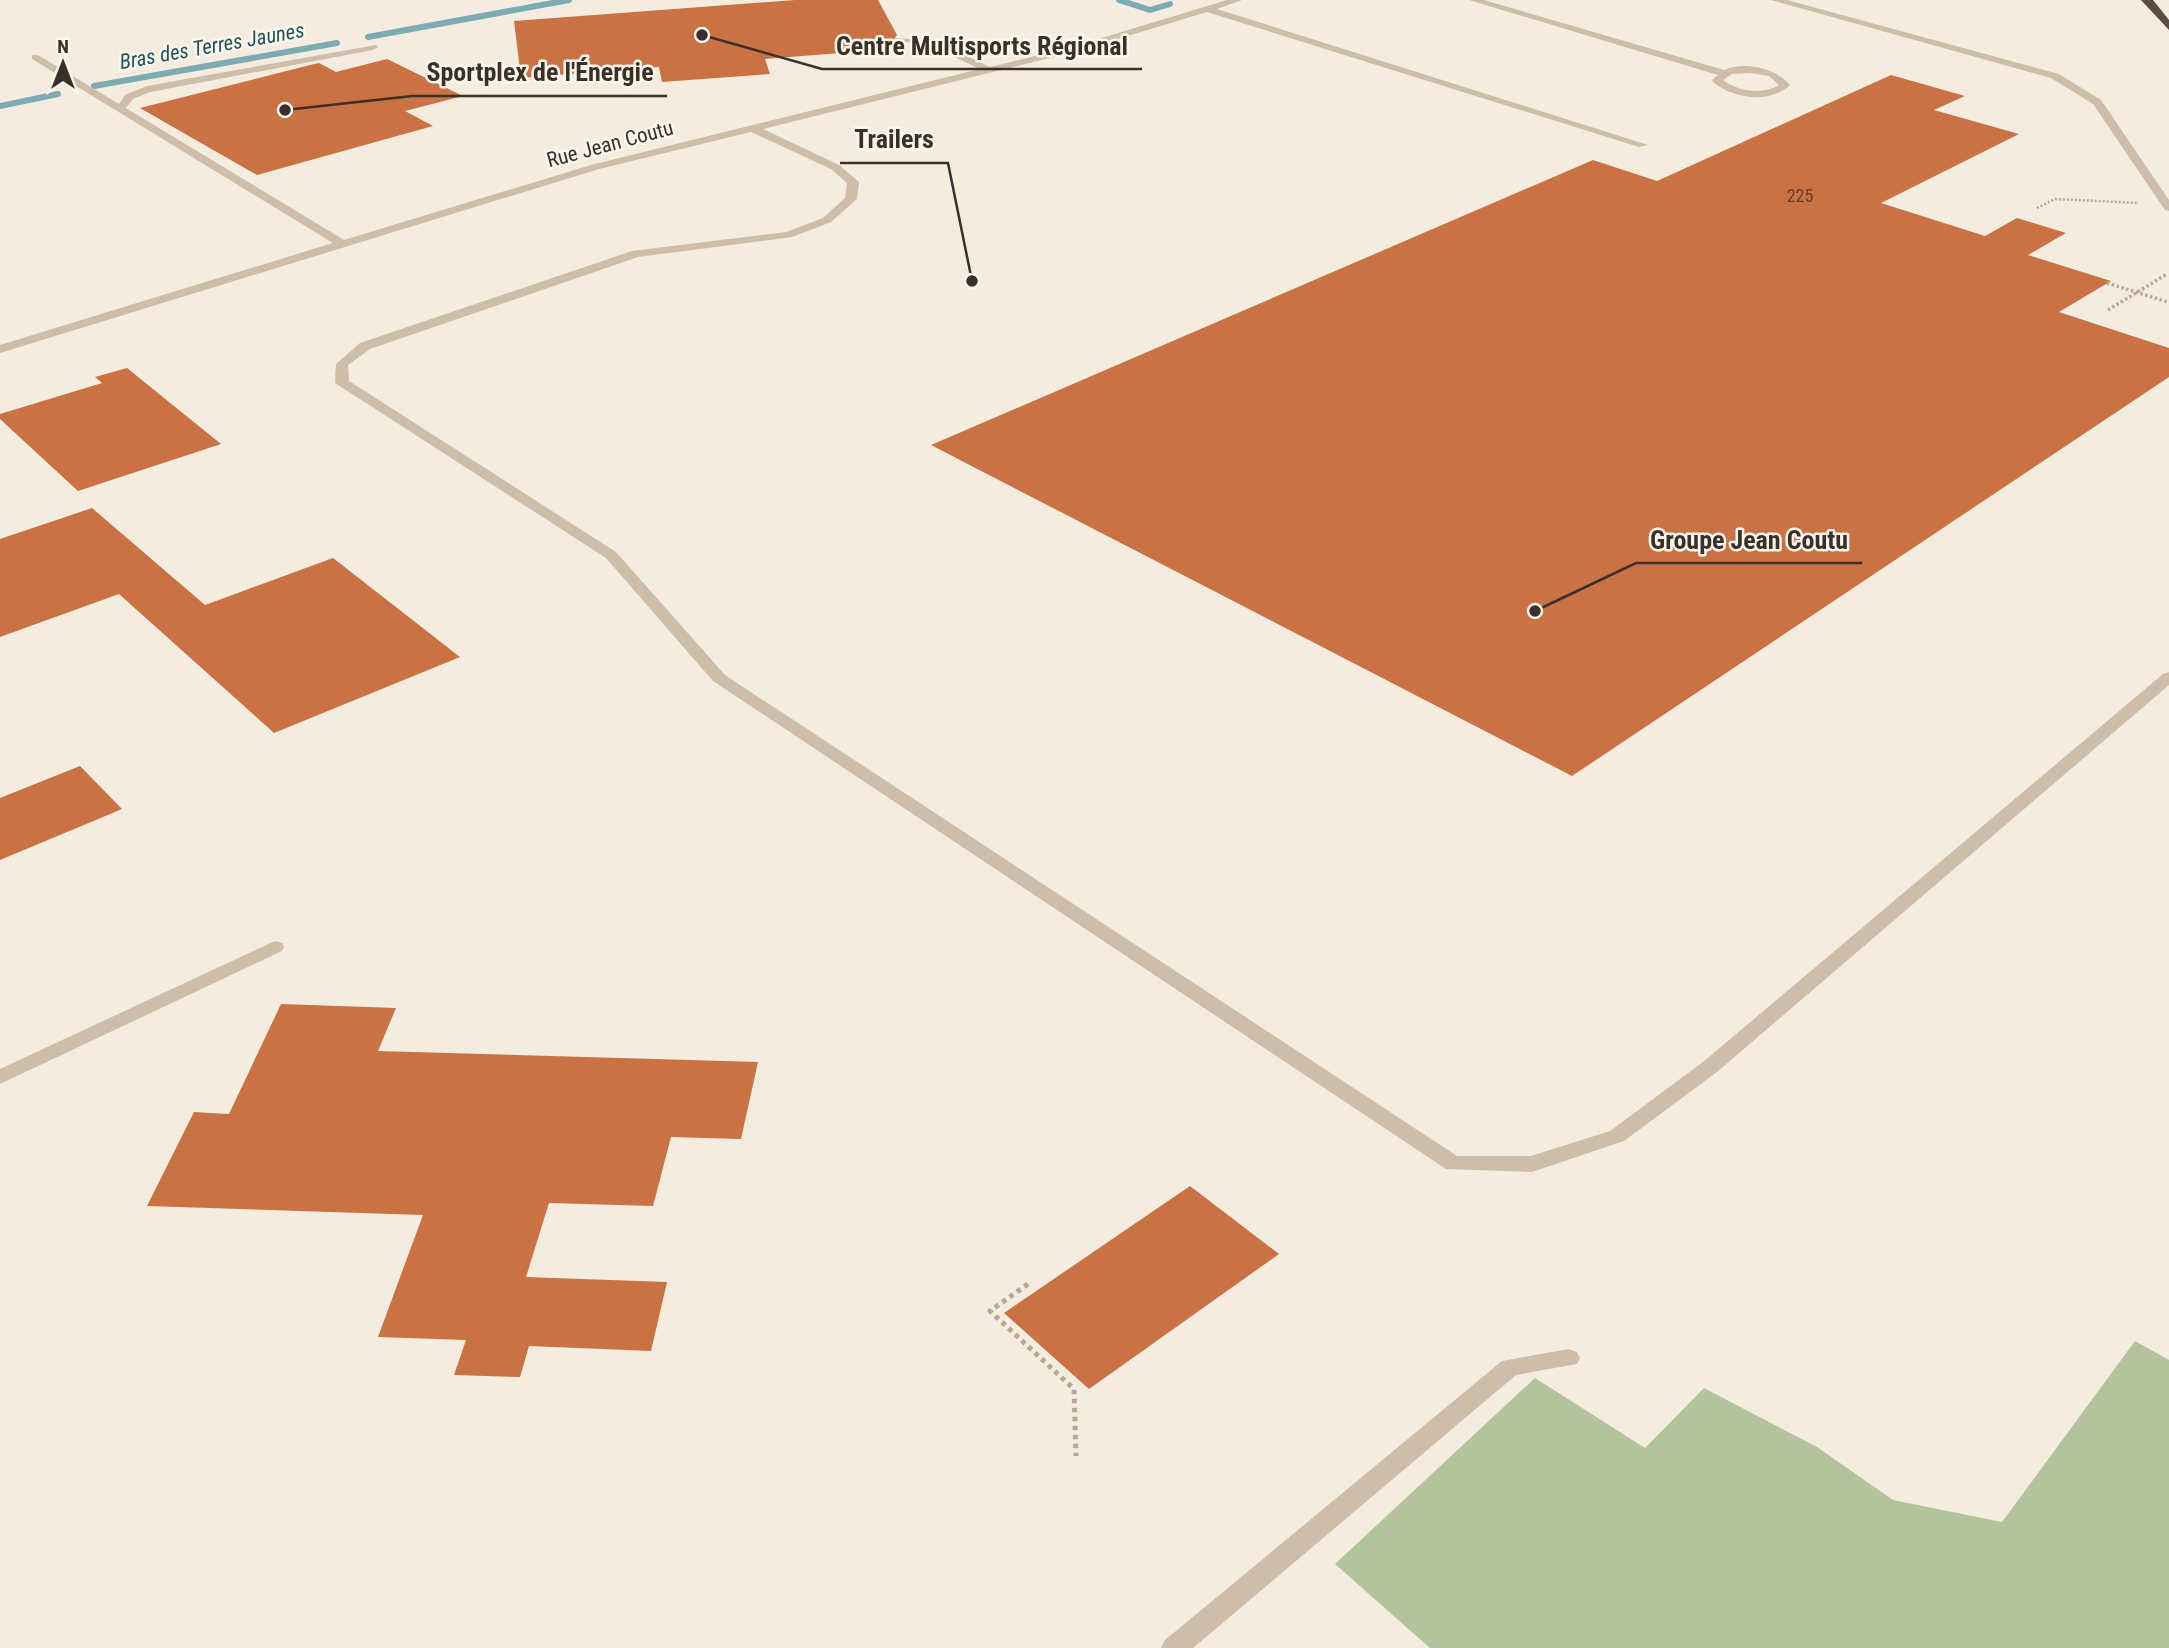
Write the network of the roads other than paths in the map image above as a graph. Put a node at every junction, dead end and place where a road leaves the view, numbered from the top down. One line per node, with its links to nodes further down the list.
1 (1237, 0): 5 (street, Rue Jean Coutu)
2 (1474, 0): 11 (street)
3 (1776, 0): 15 (street)
4 (2147, 0): 6 (highway)
5 (1210, 10): 10 (street, Rue Jean Coutu); 14 (street)
6 (2169, 27)
7 (899, 40): 10 (street)
8 (373, 47): 12 (street)
9 (35, 57): 12 (street)
10 (989, 71): 13 (street, Rue Jean Coutu)
11 (1722, 73): 11 (street)
12 (120, 110): 16 (street)
13 (750, 127): 16 (street, Rue Jean Coutu); 18 (street)
14 (1643, 145)
15 (2169, 208)
16 (342, 244): 17 (street, Rue Jean Coutu)
17 (0, 349)
18 (2169, 677)
19 (275, 947): 20 (street)
20 (0, 1077)
21 (1569, 1358): 22 (street)
22 (1174, 1648)

